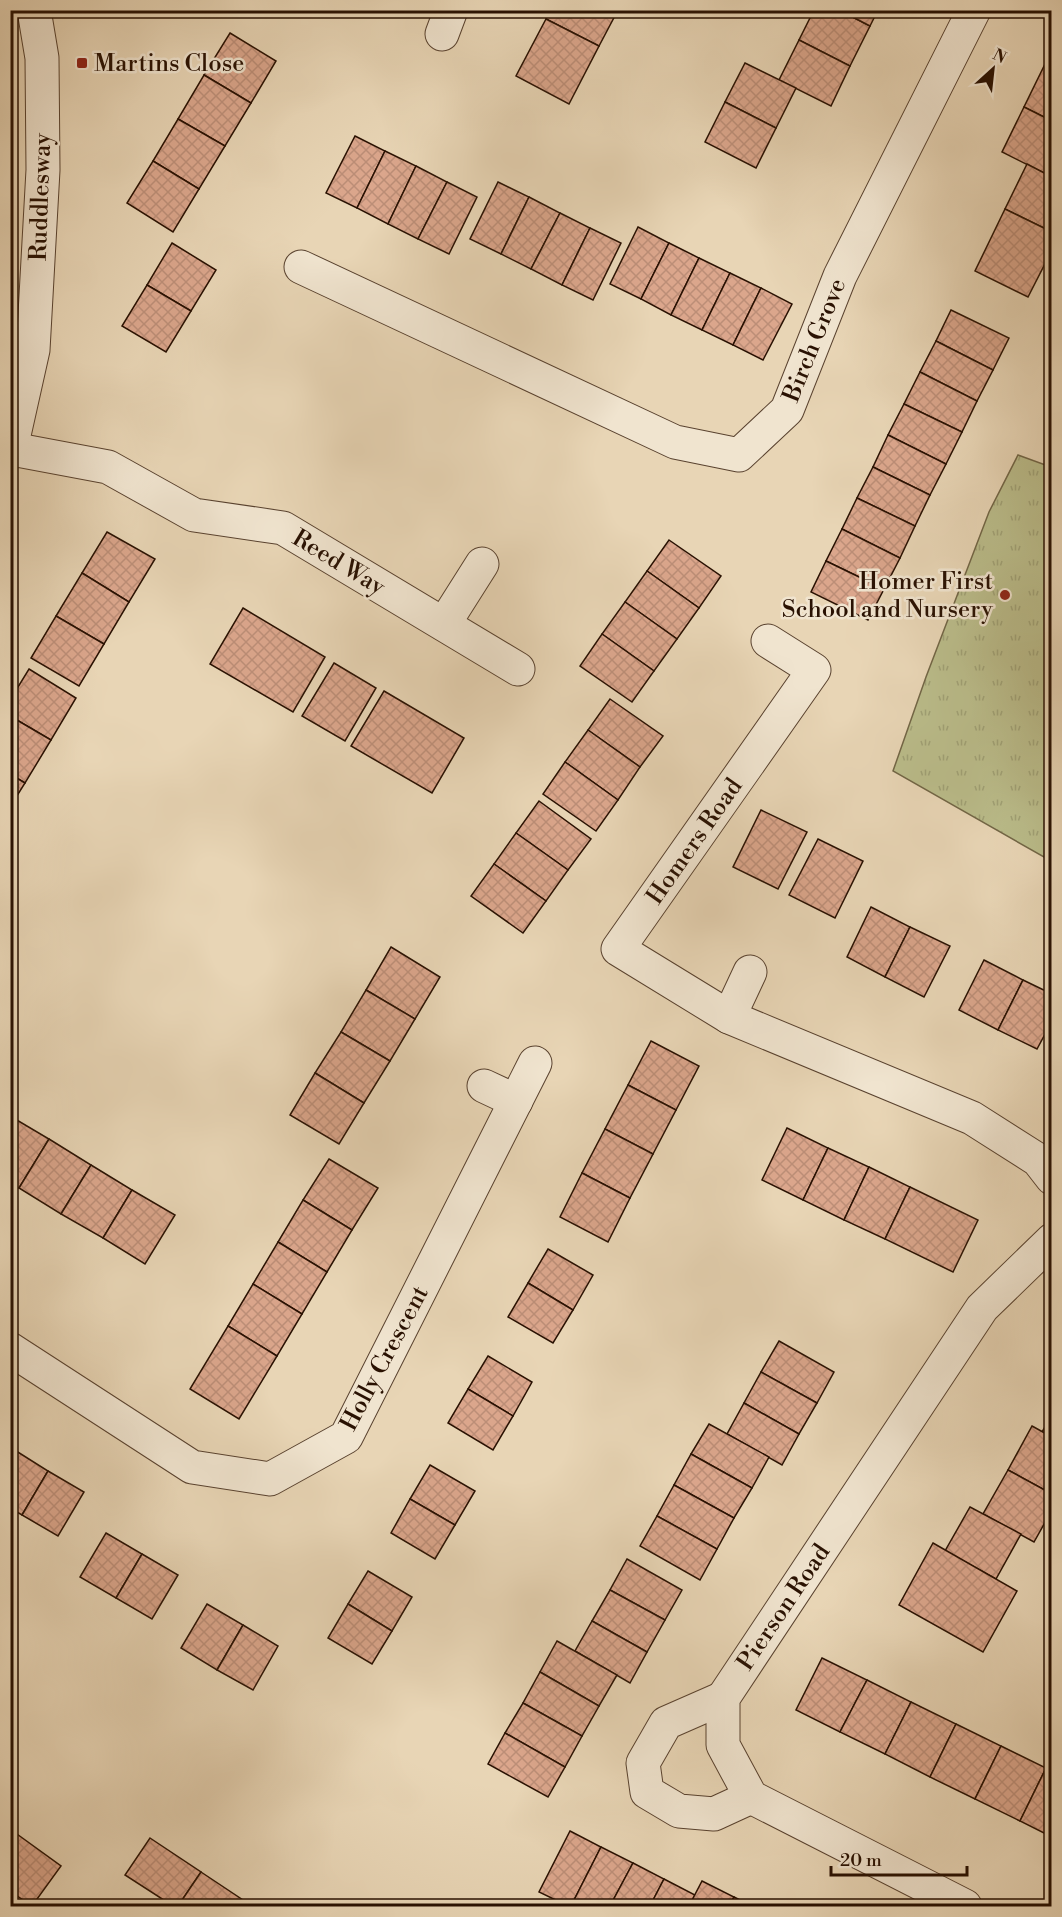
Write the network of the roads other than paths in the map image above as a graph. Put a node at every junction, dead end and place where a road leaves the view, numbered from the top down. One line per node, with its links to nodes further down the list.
1 (34, 10): 4 (street, Ruddlesway)
2 (974, 10): 3 (street, Birch Grove)
3 (301, 267)
4 (11, 451): 6 (street, Reed Way)
5 (483, 564): 6 (street)
6 (444, 624): 8 (street, Reed Way)
7 (768, 641): 10 (street, Homers Road)
8 (518, 669)
9 (750, 972): 10 (street)
10 (729, 1017): 14 (street, Homers Road)
11 (535, 1063): 13 (street, Holly Crescent)
12 (484, 1086): 13 (street)
13 (516, 1101): 16 (street, Holly Crescent)
14 (1052, 1178)
15 (1052, 1240): 17 (street, Pierson Road)
16 (10, 1349)
17 (723, 1698): 18 (street); 18 (street)
18 (751, 1797): 19 (street)
19 (965, 1906)

